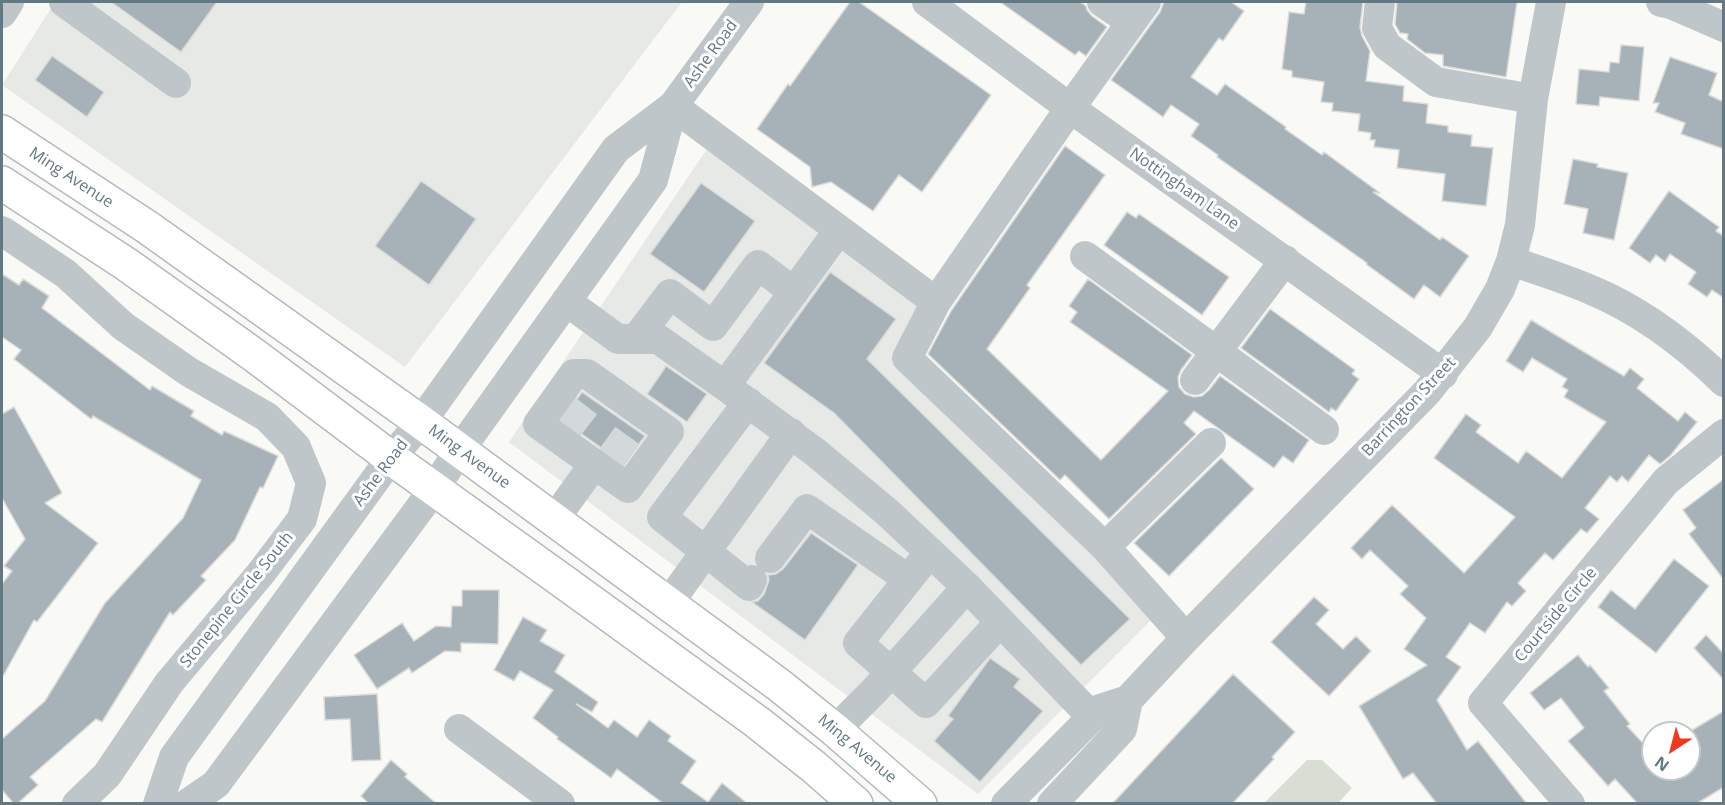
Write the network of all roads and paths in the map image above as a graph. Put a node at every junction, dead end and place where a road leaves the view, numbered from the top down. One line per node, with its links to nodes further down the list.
1 (9, 2): 10 (street)
2 (64, 2): 12 (street)
3 (749, 2): 14 (street, Ashe Road)
4 (927, 2): 15 (street, Nottingham Lane)
5 (1102, 2): 9 (street)
6 (1380, 2): 13 (street)
7 (1551, 2): 13 (street, Barrington Street)
8 (1661, 2): 11 (street)
9 (1139, 12): 15 (street)
10 (2, 13)
11 (1724, 27)
12 (176, 83)
13 (1533, 99): 22 (street, Barrington Street)
14 (673, 106): 18 (street); 24 (street, Ashe Road); 34 (street, Ashe Road)
15 (1070, 108): 21 (street, Nottingham Lane); 25 (street)
16 (2, 132): 34 (main road, Ming Avenue)
17 (2, 183): 40 (main road)
18 (839, 230): 23 (street); 25 (street)
19 (2, 231): 58 (street, Stonepine Circle South)
20 (1086, 256): 28 (street)
21 (1285, 260): 28 (street); 29 (street, Nottingham Lane)
22 (1511, 261): 29 (street, Barrington Street); 31 (street)
23 (794, 292): 27 (street); 33 (street)
24 (566, 301): 26 (street); 39 (street, Ashe Road)
25 (936, 302): 44 (street)
26 (600, 326): 27 (street); 32 (street)
27 (636, 339): 33 (street)
28 (1216, 351): 30 (street); 35 (street)
29 (1443, 374): 51 (street, Barrington Street)
30 (1195, 380)
31 (1724, 382)
32 (594, 384): 41 (street); 41 (street)
33 (736, 394): 36 (street); 45 (street)
34 (421, 422): 39 (main road, Ming Avenue); 40 (street, Ashe Road)
35 (1324, 430)
36 (791, 433): 45 (street); 46 (street)
37 (1724, 434): 67 (street, Courtside Circle)
38 (1211, 443): 44 (street)
39 (459, 451): 42 (street, Ashe Road); 43 (main road, Ming Avenue)
40 (391, 459): 42 (main road); 59 (street, Ashe Road)
41 (602, 465): 43 (street)
42 (434, 489): 57 (main road); 60 (street, Ashe Road)
43 (554, 520): 49 (main road, Ming Avenue)
44 (1105, 547): 51 (street)
45 (705, 551): 47 (street); 49 (street)
46 (930, 552): 47 (street); 48 (street)
47 (908, 579): 52 (street)
48 (967, 587): 50 (street); 52 (street)
49 (668, 604): 56 (main road, Ming Avenue)
50 (1000, 622): 52 (street); 54 (street)
51 (1186, 638): 53 (street, Barrington Street)
52 (891, 672): 56 (street)
53 (1128, 700): 54 (street, Barrington Street); 66 (street)
54 (1092, 717): 65 (street, Barrington Street)
55 (459, 729): 61 (street)
56 (836, 730): 64 (main road, Ming Avenue)
57 (814, 767): 62 (main road); 63 (main road)
58 (77, 804)
59 (158, 804)
60 (187, 804)
61 (560, 804)
62 (856, 804)
63 (870, 804)
64 (920, 804)
65 (1006, 804)
66 (1052, 804)
67 (1570, 804)

